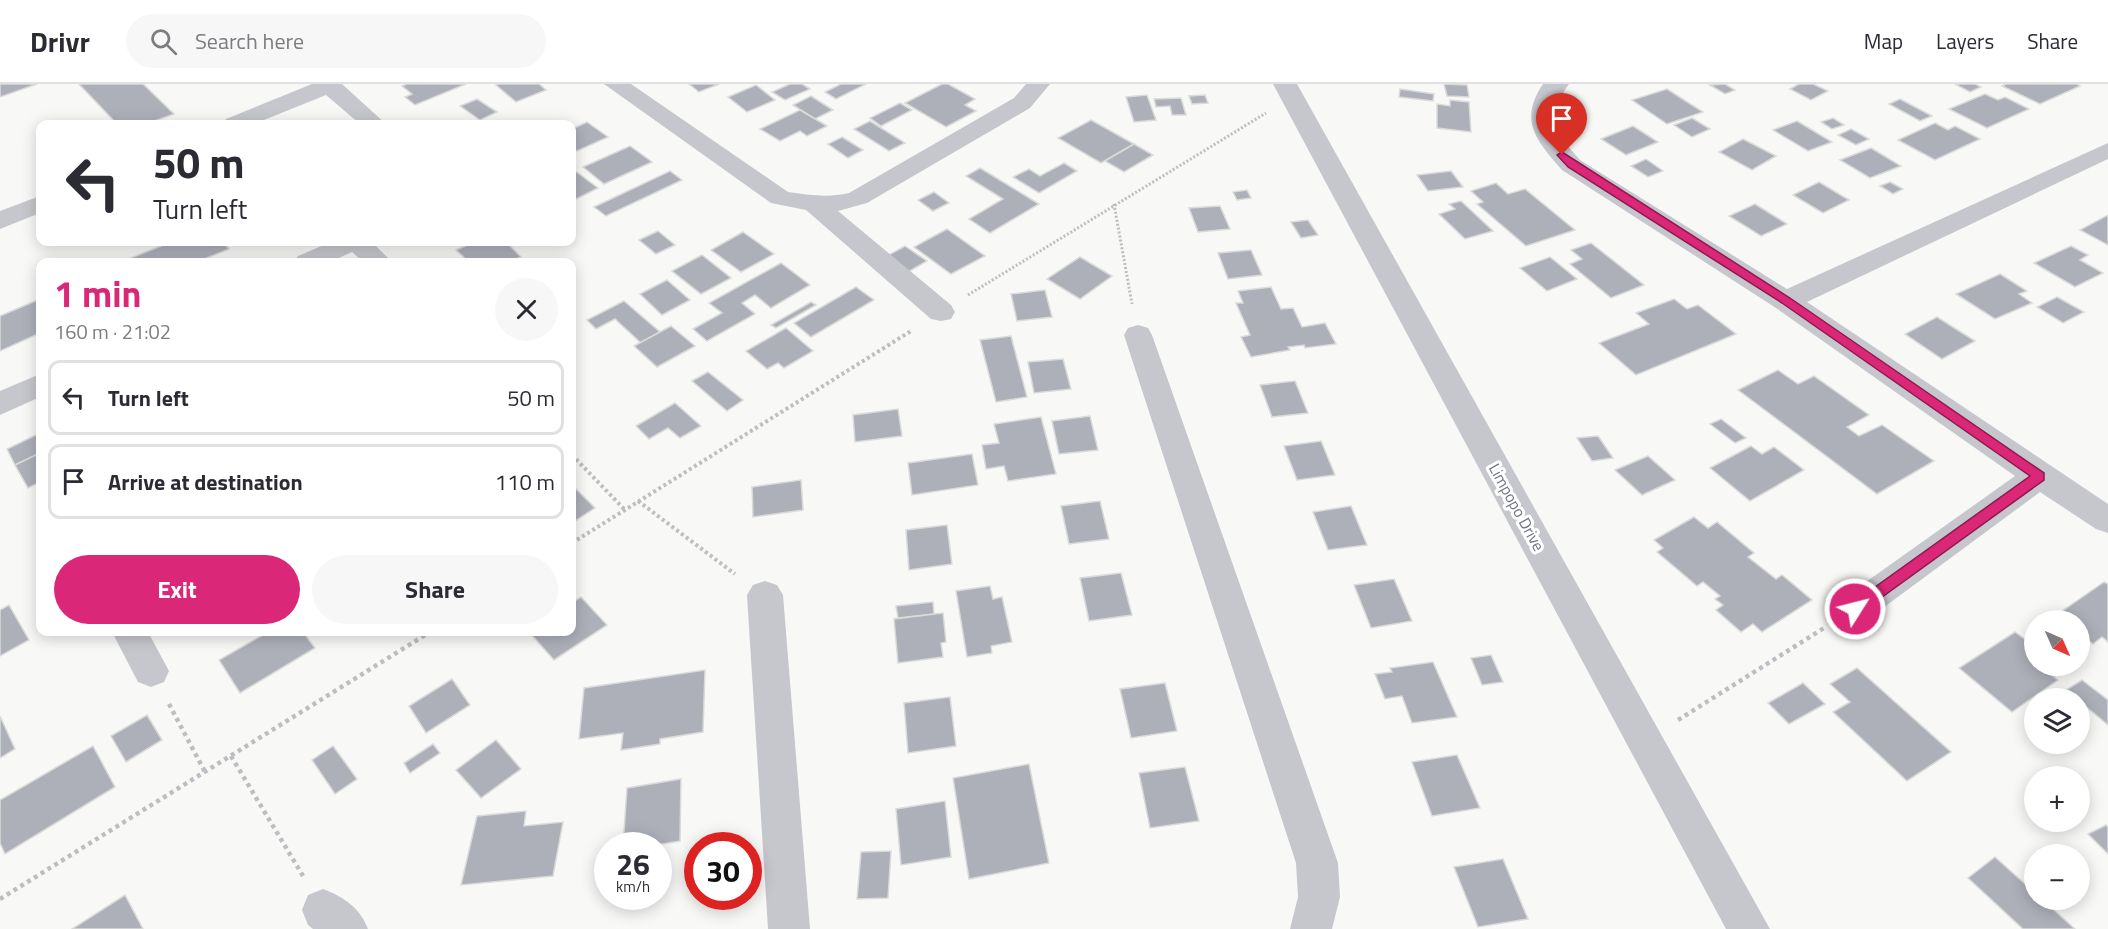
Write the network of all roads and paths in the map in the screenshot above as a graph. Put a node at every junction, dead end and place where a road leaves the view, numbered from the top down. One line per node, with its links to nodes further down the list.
1 (616, 84): 9 (street)
2 (1038, 84): 9 (street)
3 (1285, 84): 32 (street, Limpopo Drive)
4 (1557, 84): 17 (street)
5 (329, 85): 6 (street); 7 (street)
6 (244, 120)
7 (369, 120)
8 (2108, 150): 17 (street)
9 (814, 204): 18 (street)
10 (1114, 204): 19 (path)
11 (36, 206): 12 (street)
12 (0, 221)
13 (346, 246): 15 (street)
14 (360, 246): 16 (street)
15 (317, 258)
16 (373, 258)
17 (1786, 301): 23 (street)
18 (941, 312)
19 (1138, 335): 38 (street)
20 (36, 387): 21 (street)
21 (0, 404)
22 (576, 459): 25 (path)
23 (2039, 476): 26 (street); 28 (street)
24 (638, 501): 27 (path)
25 (625, 510)
26 (2108, 520)
27 (765, 596): 37 (street)
28 (1855, 609): 32 (path)
29 (132, 636): 31 (street)
30 (424, 636): 33 (path)
31 (151, 671): 34 (path)
32 (1646, 741): 39 (street, Limpopo Drive)
33 (231, 756): 34 (path); 36 (path)
34 (205, 772): 35 (path)
35 (0, 899)
36 (335, 919)
37 (789, 929)
38 (1311, 929)
39 (1749, 929)

